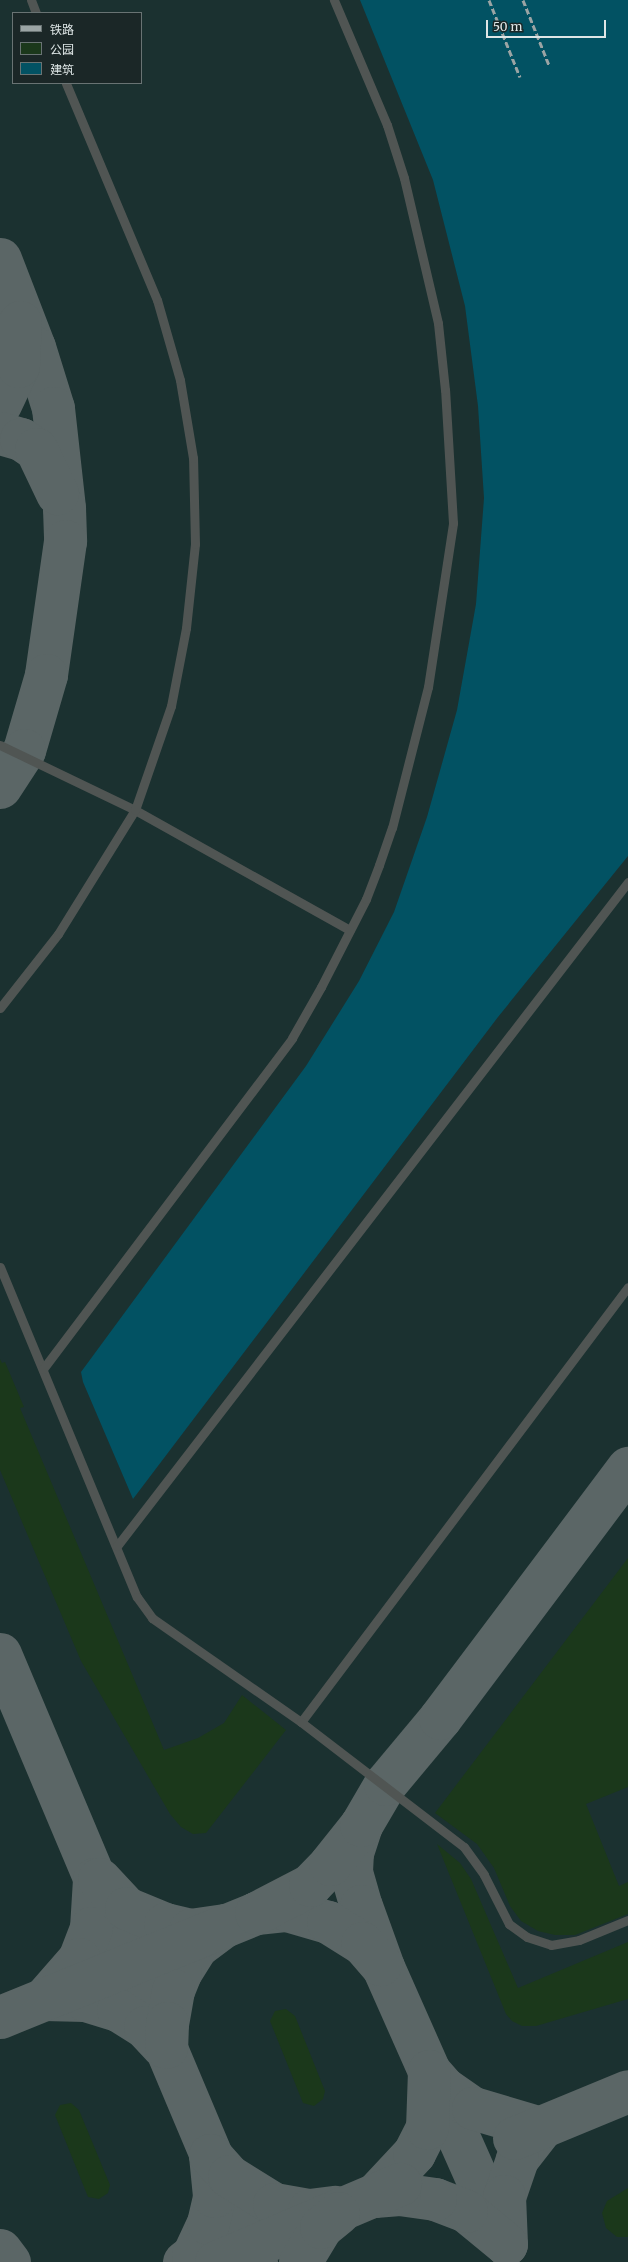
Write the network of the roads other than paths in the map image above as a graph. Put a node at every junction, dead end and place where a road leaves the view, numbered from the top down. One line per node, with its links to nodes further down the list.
1 (31, 0): 3 (lane)
2 (334, 0): 8 (lane)
3 (36, 12)
4 (66, 84): 6 (lane)
5 (0, 745): 6 (lane)
6 (135, 810): 8 (lane); 9 (lane)
7 (628, 882): 13 (lane)
8 (350, 930): 12 (lane)
9 (0, 1008)
10 (0, 1267): 12 (lane)
11 (628, 1287): 14 (lane)
12 (43, 1369): 13 (lane)
13 (117, 1546): 14 (lane)
14 (301, 1722): 15 (lane)
15 (628, 1920)

